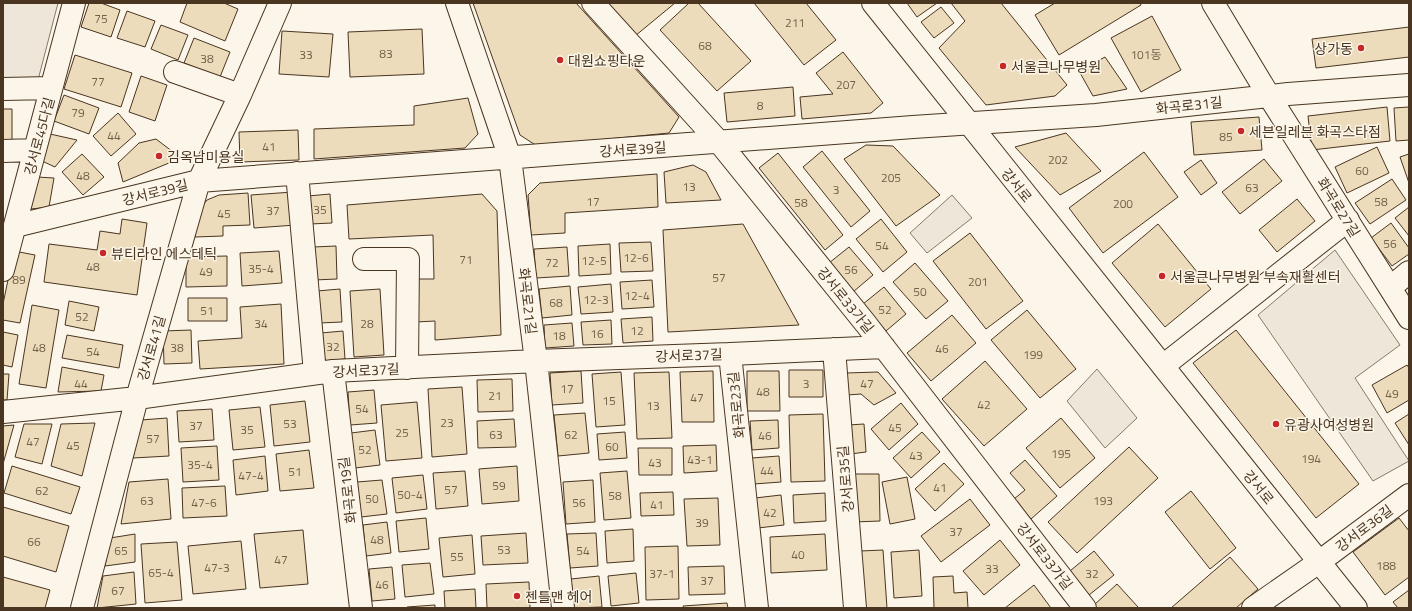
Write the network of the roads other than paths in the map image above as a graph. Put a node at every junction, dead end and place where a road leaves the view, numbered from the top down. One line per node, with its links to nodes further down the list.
1 (74, 3): 9 (street, 강서로45다길)
2 (280, 3): 11 (street, 강서로41길)
3 (457, 3): 17 (street, 화곡로21길)
4 (593, 3): 14 (street, 강서로33가길)
5 (873, 3): 13 (street, 강서로)
6 (1214, 3): 12 (street, 화곡로27길)
7 (175, 72): 11 (street)
8 (1409, 85): 12 (street, 화곡로31길)
9 (52, 88): 10 (street); 15 (street, 강서로45다길)
10 (3, 89)
11 (240, 95): 19 (street, 강서로41길)
12 (1269, 96): 13 (street, 화곡로31길); 21 (street, 화곡로27길)
13 (968, 123): 14 (street, 강서로39길); 32 (street, 강서로)
14 (719, 142): 17 (street, 강서로39길); 28 (street, 강서로33가길)
15 (35, 150): 16 (street); 20 (street, 강서로45다길)
16 (3, 151)
17 (510, 158): 18 (street, 강서로39길); 31 (street, 화곡로21길)
18 (297, 173): 19 (street, 강서로39길); 34 (street)
19 (199, 181): 22 (street, 강서로39길); 35 (street, 강서로41길)
20 (12, 202): 22 (street, 강서로45다길)
21 (1348, 220): 26 (street, 화곡로27길); 32 (street)
22 (15, 226): 24 (street, 강서로45다길)
23 (364, 259): 33 (street)
24 (4, 266)
25 (1409, 272): 26 (street)
26 (1390, 288): 27 (street, 화곡로27길)
27 (1409, 318)
28 (884, 347): 29 (street, 화곡로23길); 44 (street, 강서로33가길)
29 (834, 349): 30 (street, 화곡로23길); 43 (street, 강서로35길)
30 (730, 354): 31 (street, 강서로37길); 42 (street, 화곡로23길)
31 (536, 361): 33 (street, 강서로37길); 41 (street, 화곡로21길)
32 (1163, 366): 38 (street, 강서로)
33 (407, 368): 34 (street, 강서로37길)
34 (324, 372): 35 (street, 강서로37길); 40 (street, 화곡로19길)
35 (137, 398): 36 (street, 강서로37길); 39 (street, 강서로41길)
36 (3, 412)
37 (1409, 495): 38 (street, 강서로36길)
38 (1319, 562): 45 (street); 46 (street, 강서로)
39 (82, 608)
40 (361, 608)
41 (563, 608)
42 (757, 608)
43 (855, 608)
44 (1085, 608)
45 (1253, 608)
46 (1356, 608)

